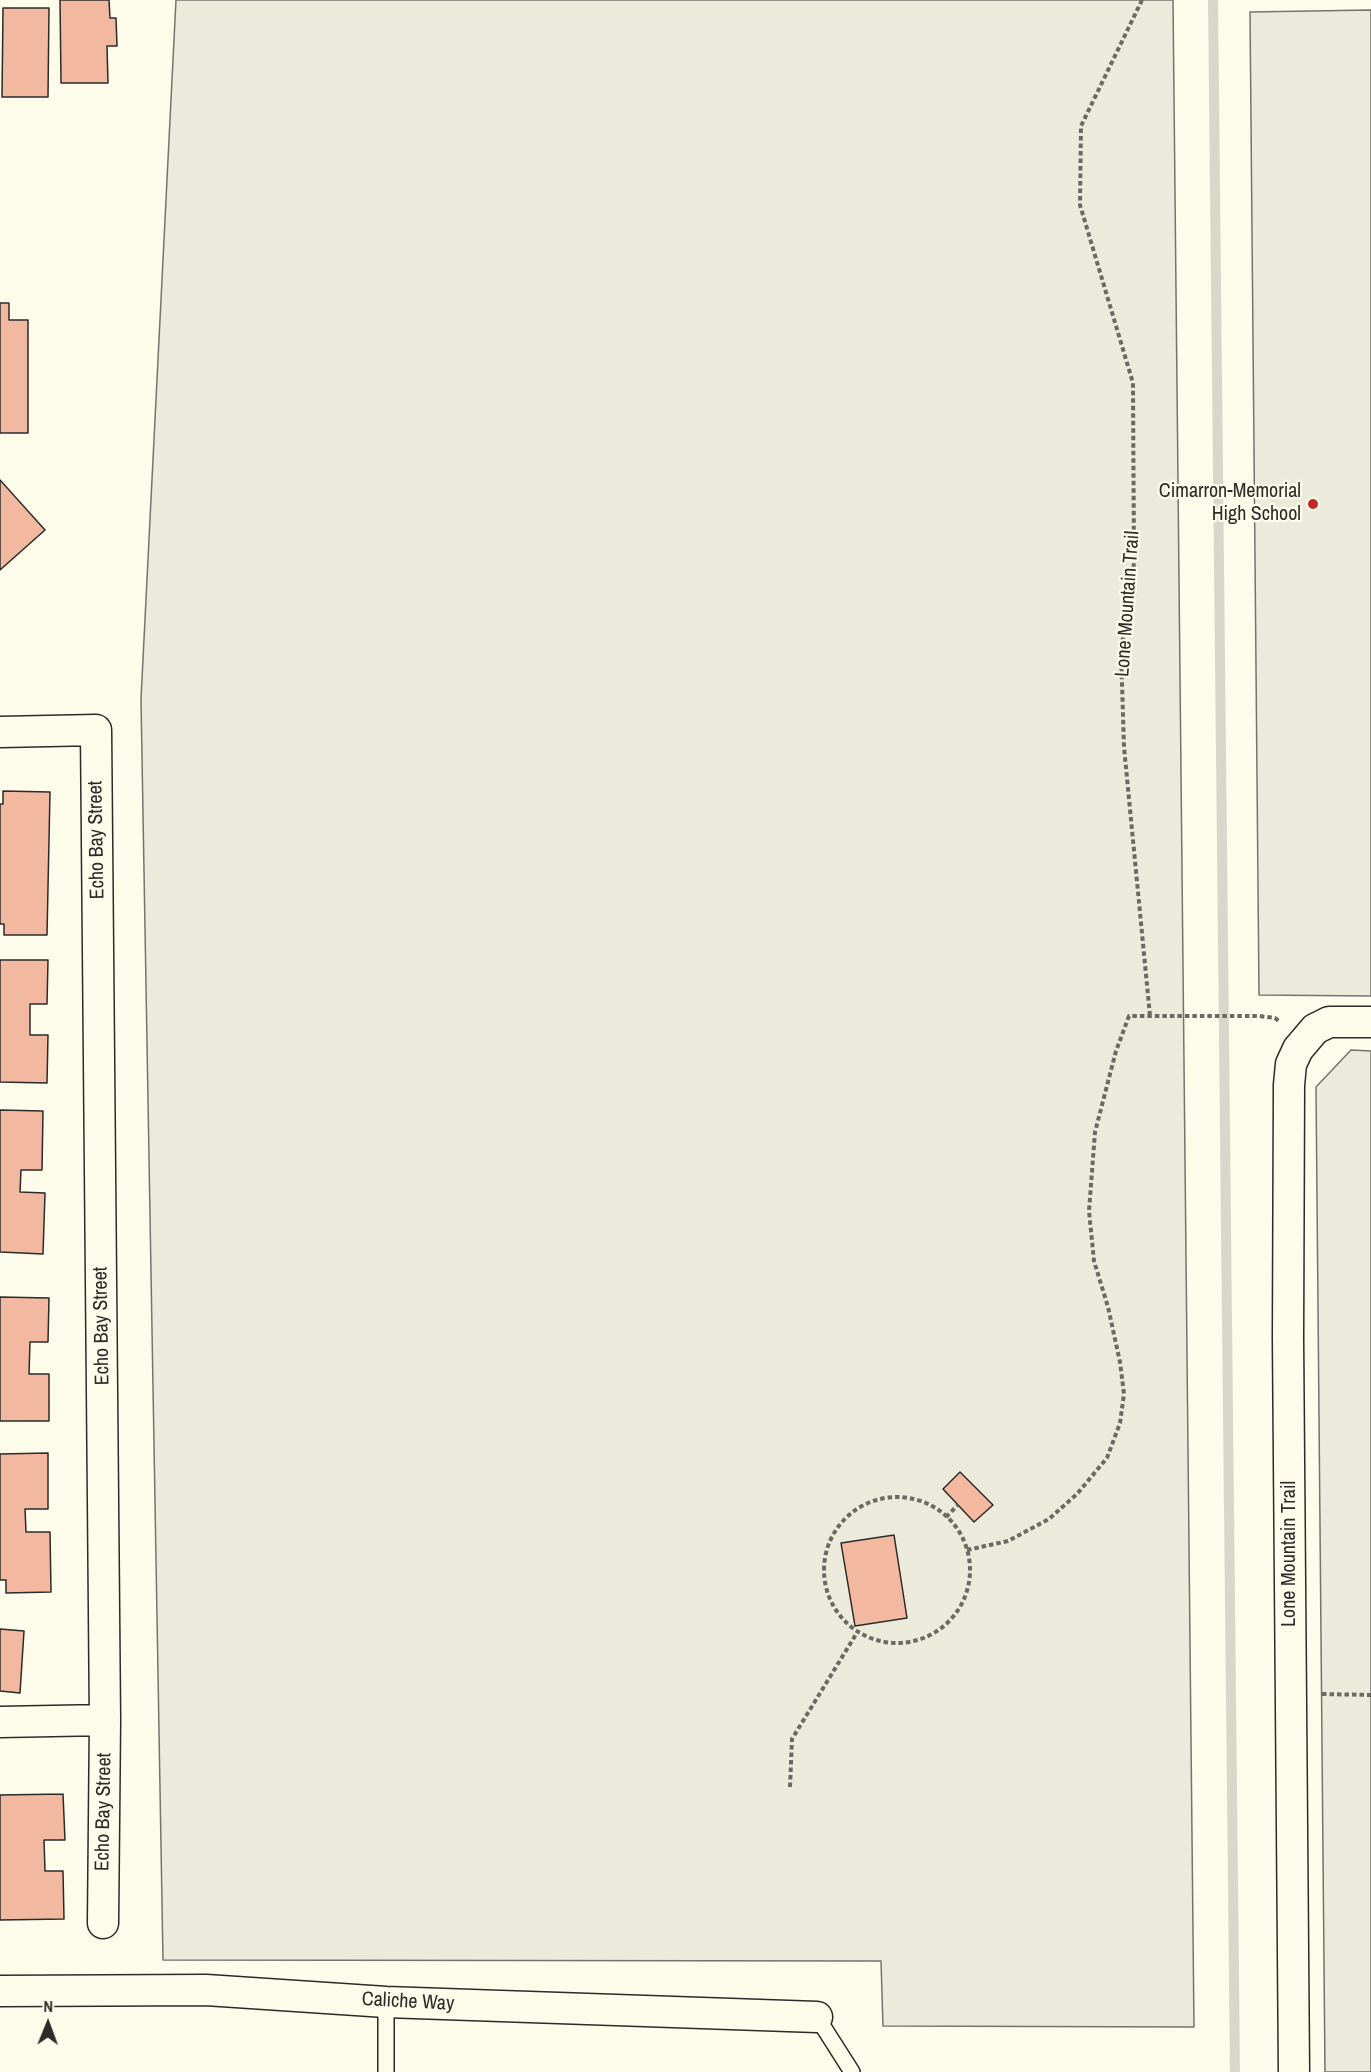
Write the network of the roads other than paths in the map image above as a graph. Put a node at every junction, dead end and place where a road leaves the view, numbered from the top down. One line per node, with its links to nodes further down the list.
1 (0, 732): 3 (street, Echo Bay Street)
2 (1371, 1022): 11 (street, Lone Mountain Trail)
3 (105, 1720): 4 (street); 5 (street, Echo Bay Street)
4 (0, 1722)
5 (103, 1923)
6 (0, 1991): 7 (street, Caliche Way)
7 (386, 2002): 8 (street, Caliche Way); 9 (lane)
8 (817, 2017): 10 (lane)
9 (386, 2072)
10 (852, 2072)
11 (1294, 2072)

